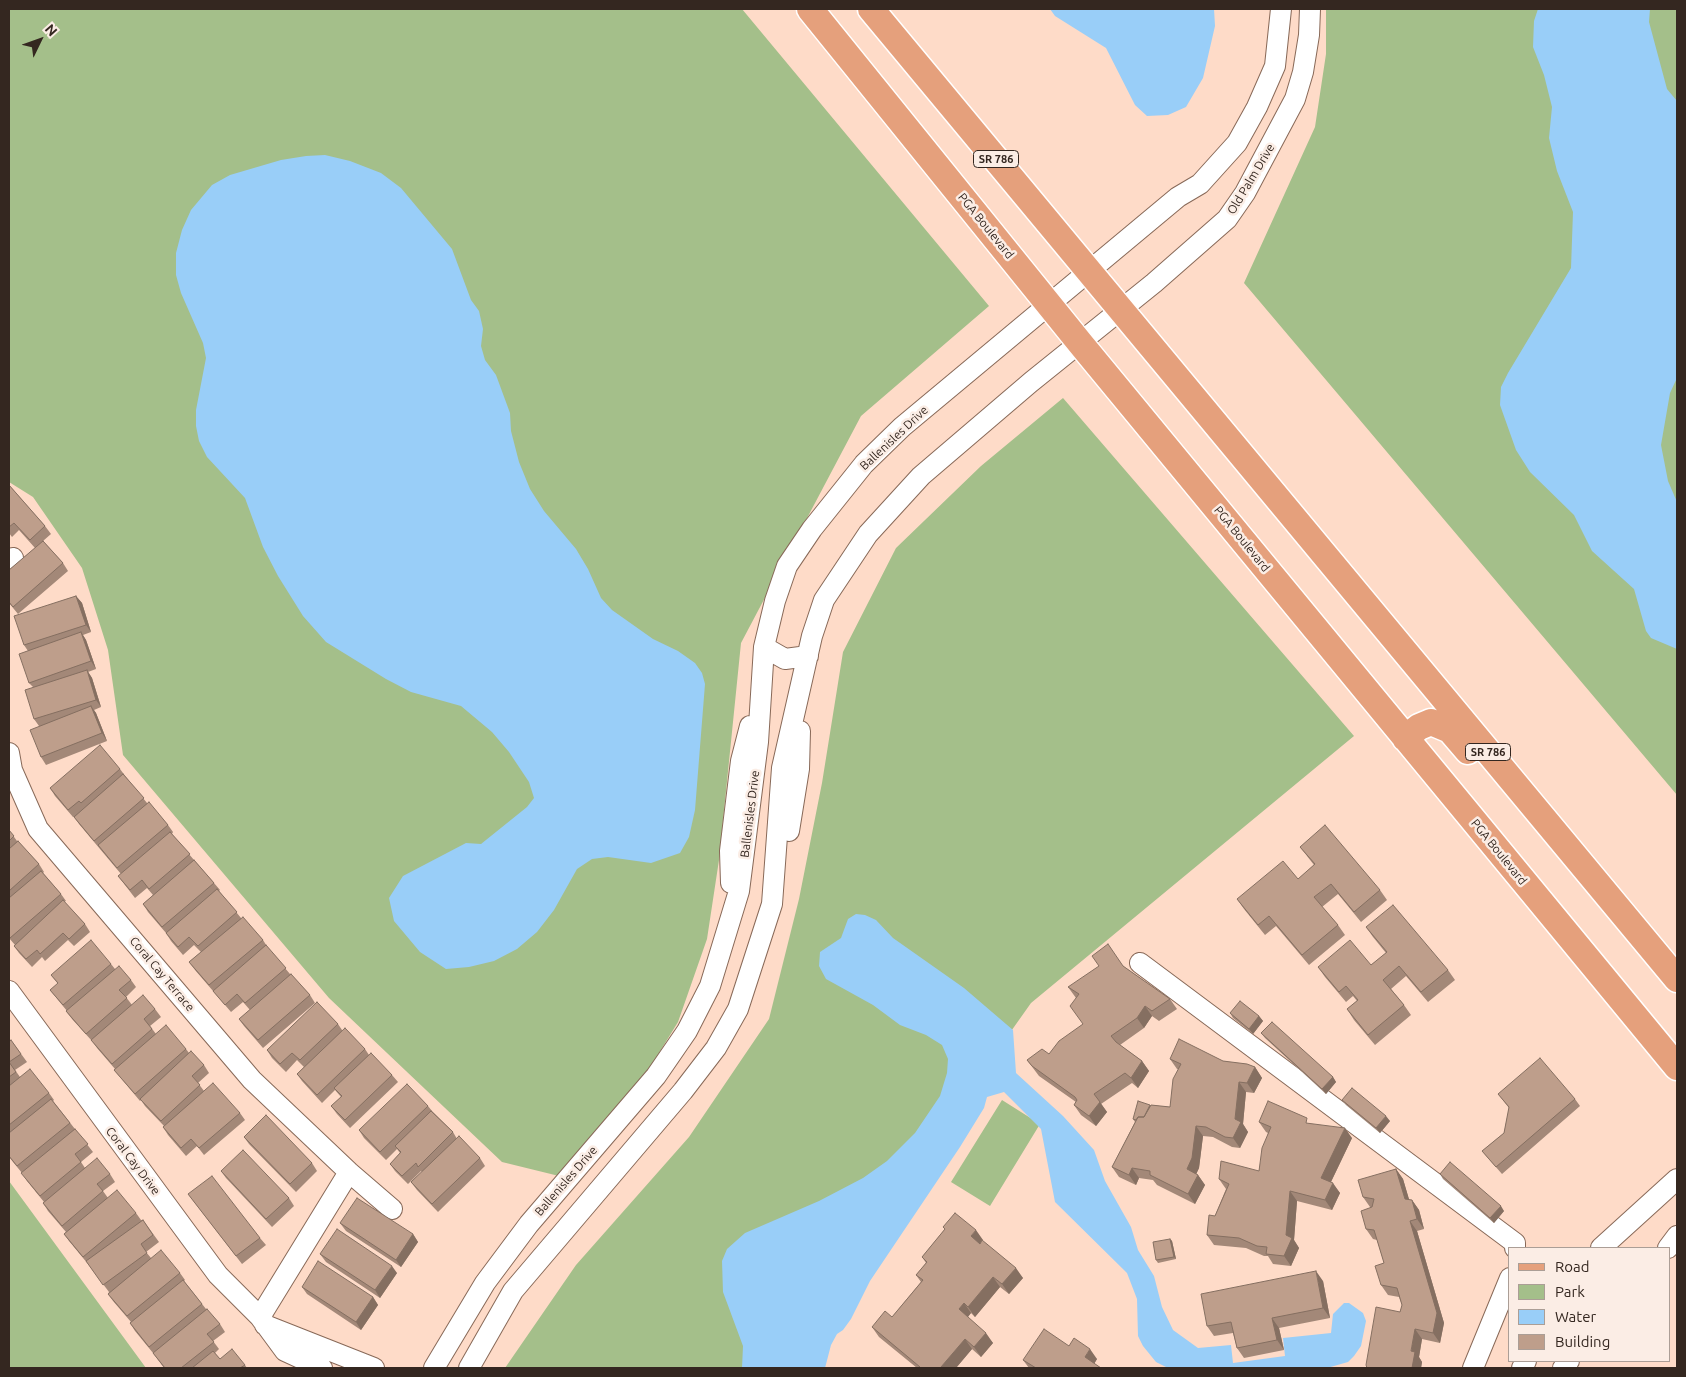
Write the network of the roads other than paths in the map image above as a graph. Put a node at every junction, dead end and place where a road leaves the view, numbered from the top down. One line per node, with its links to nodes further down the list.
1 (810, 9): 6 (main road, PGA Boulevard)
2 (871, 9): 5 (main road, SR 786)
3 (1281, 9): 5 (street)
4 (1310, 9): 7 (street, Old Palm Drive)
5 (1090, 272): 6 (street, Ballenisles Drive); 7 (main road, SR 786)
6 (1049, 305): 8 (main road, PGA Boulevard); 9 (street, Ballenisles Drive)
7 (1121, 310): 8 (street, Old Palm Drive); 17 (main road, SR 786)
8 (1090, 335): 10 (street); 13 (main road, PGA Boulevard)
9 (764, 647): 10 (street); 11 (street, Ballenisles Drive)
10 (808, 656): 12 (street)
11 (762, 680): 15 (street, Ballenisles Drive); 19 (street)
12 (802, 684): 16 (street); 18 (street)
13 (1406, 738): 17 (main road); 23 (main road, PGA Boulevard)
14 (9, 753): 24 (street, Coral Cay Terrace)
15 (751, 810): 16 (street); 19 (street, Ballenisles Drive)
16 (778, 811): 18 (street)
17 (1564, 843): 21 (main road, SR 786)
18 (772, 904): 36 (street)
19 (732, 910): 35 (street, Ballenisles Drive)
20 (1140, 964): 28 (street)
21 (1677, 979)
22 (9, 991): 32 (street, Coral Cay Drive)
23 (1677, 1068)
24 (349, 1172): 26 (street, Coral Cay Terrace); 32 (street)
25 (1677, 1179): 29 (street)
26 (392, 1209)
27 (1677, 1236): 30 (street)
28 (1515, 1247)
29 (1602, 1247)
30 (1669, 1247)
31 (1508, 1283): 37 (street)
32 (263, 1321): 33 (street, Coral Cay Drive); 34 (street, Coral Cay Drive)
33 (322, 1368)
34 (374, 1368)
35 (434, 1368)
36 (469, 1368)
37 (1473, 1368)

